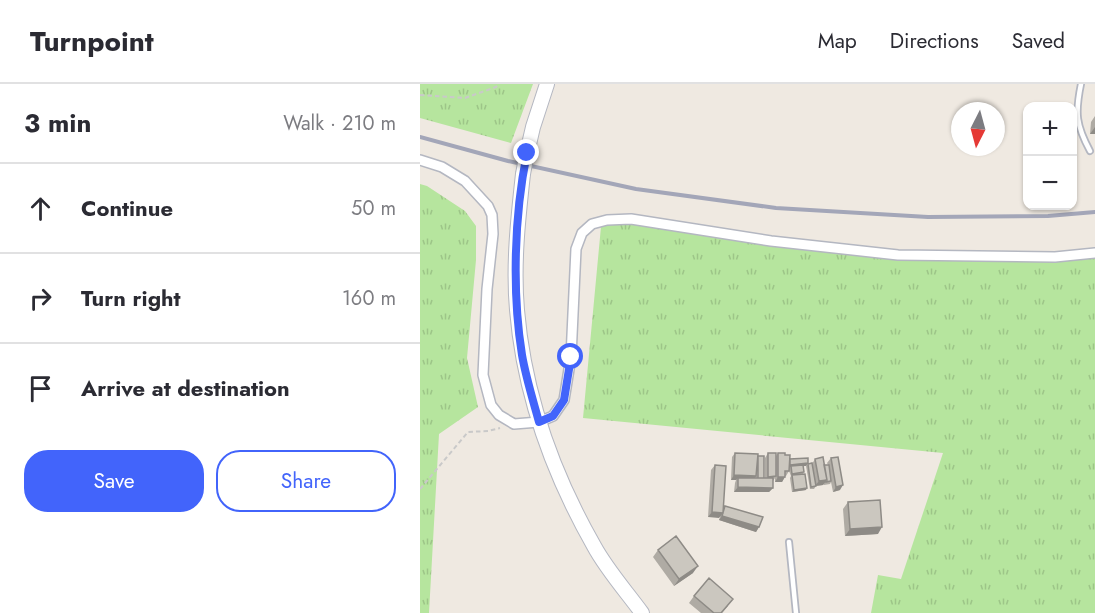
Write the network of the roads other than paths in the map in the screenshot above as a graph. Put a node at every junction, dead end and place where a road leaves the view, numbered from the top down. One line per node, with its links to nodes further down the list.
1 (547, 84): 6 (street, bridge)
2 (1081, 84): 3 (lane)
3 (1090, 151)
4 (420, 160): 6 (street)
5 (1095, 254): 6 (street)
6 (539, 422): 8 (street)
7 (789, 542): 9 (lane)
8 (642, 613)
9 (796, 613)

